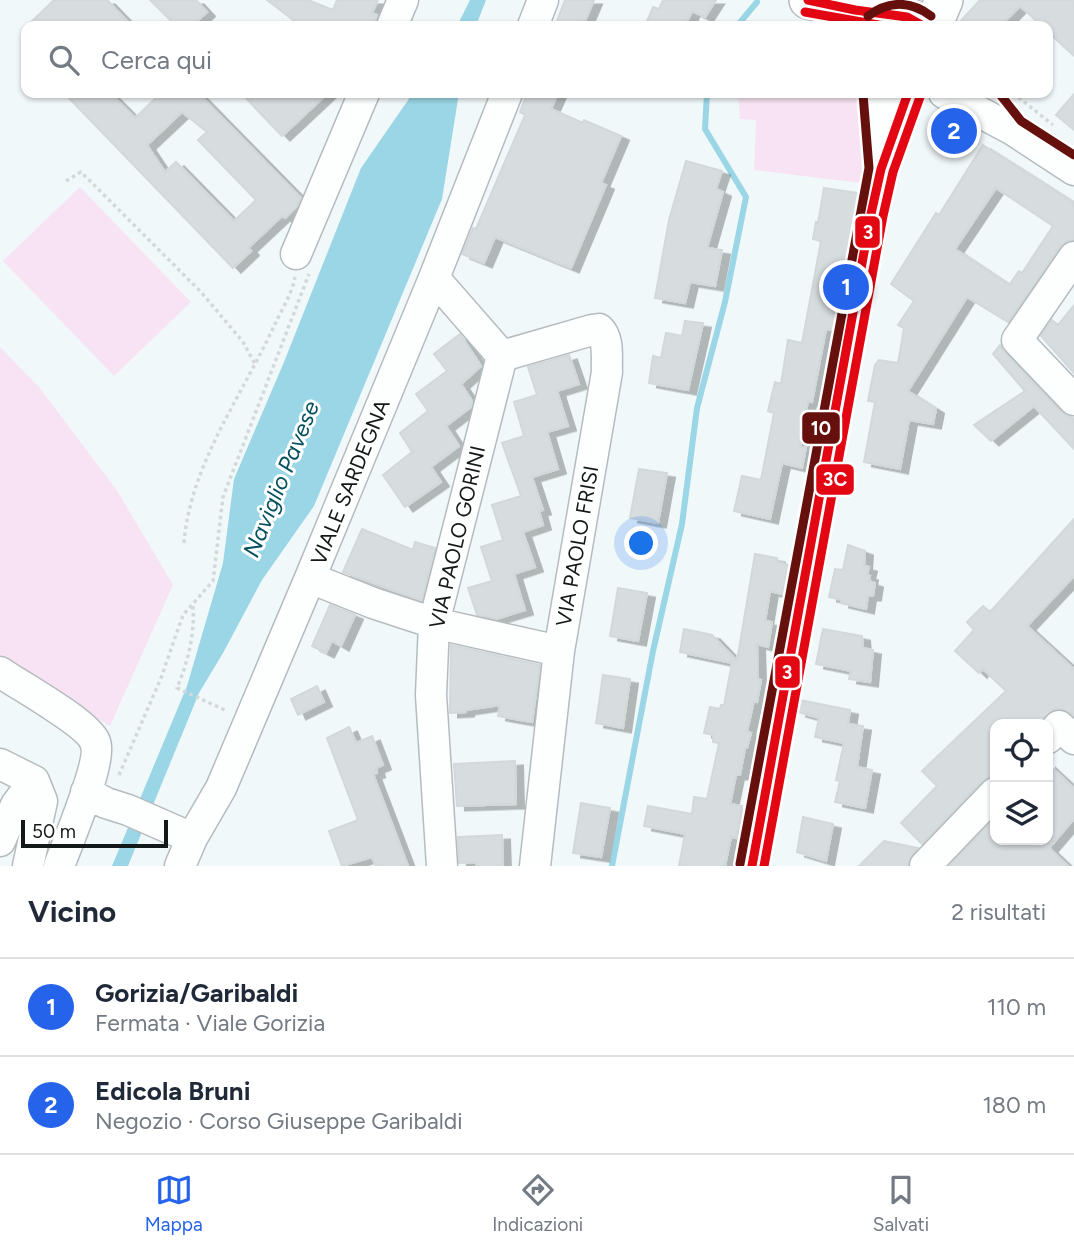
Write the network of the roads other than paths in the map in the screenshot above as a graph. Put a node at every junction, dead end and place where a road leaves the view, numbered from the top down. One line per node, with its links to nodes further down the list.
1 (402, 0): 7 (street)
2 (543, 0): 8 (street)
3 (797, 0): 9 (main road)
4 (808, 0): 10 (main road)
5 (933, 0): 10 (main road)
6 (944, 0): 11 (main road)
7 (394, 21)
8 (535, 21)
9 (831, 21)
10 (897, 21)
11 (935, 21)
12 (362, 98): 23 (street)
13 (505, 98): 24 (street, VIALE SARDEGNA)
14 (875, 98): 20 (street)
15 (906, 98): 20 (street)
16 (942, 98): 20 (street)
17 (954, 98): 19 (street)
18 (987, 98): 19 (street)
19 (1013, 130): 21 (street)
20 (881, 169): 44 (street)
21 (1074, 170)
22 (1074, 257): 26 (street)
23 (303, 262)
24 (434, 278): 25 (street); 27 (street, VIALE SARDEGNA)
25 (502, 356): 28 (street, VIA PAOLO GORINI); 29 (street, VIA PAOLO FRISI)
26 (1074, 400)
27 (310, 578): 28 (street); 37 (street, VIALE SARDEGNA)
28 (434, 623): 29 (street); 42 (street, VIA PAOLO GORINI)
29 (559, 651): 43 (street, VIA PAOLO FRISI)
30 (0, 673): 36 (street)
31 (1053, 733): 32 (street)
32 (1074, 739)
33 (0, 764): 34 (street)
34 (34, 781): 38 (street); 39 (street)
35 (990, 798): 45 (street)
36 (107, 802): 37 (street); 40 (street)
37 (192, 838): 41 (street, VIALE SARDEGNA)
38 (0, 841)
39 (28, 866)
40 (59, 866)
41 (180, 866)
42 (442, 866)
43 (535, 866)
44 (752, 866)
45 (925, 866)

